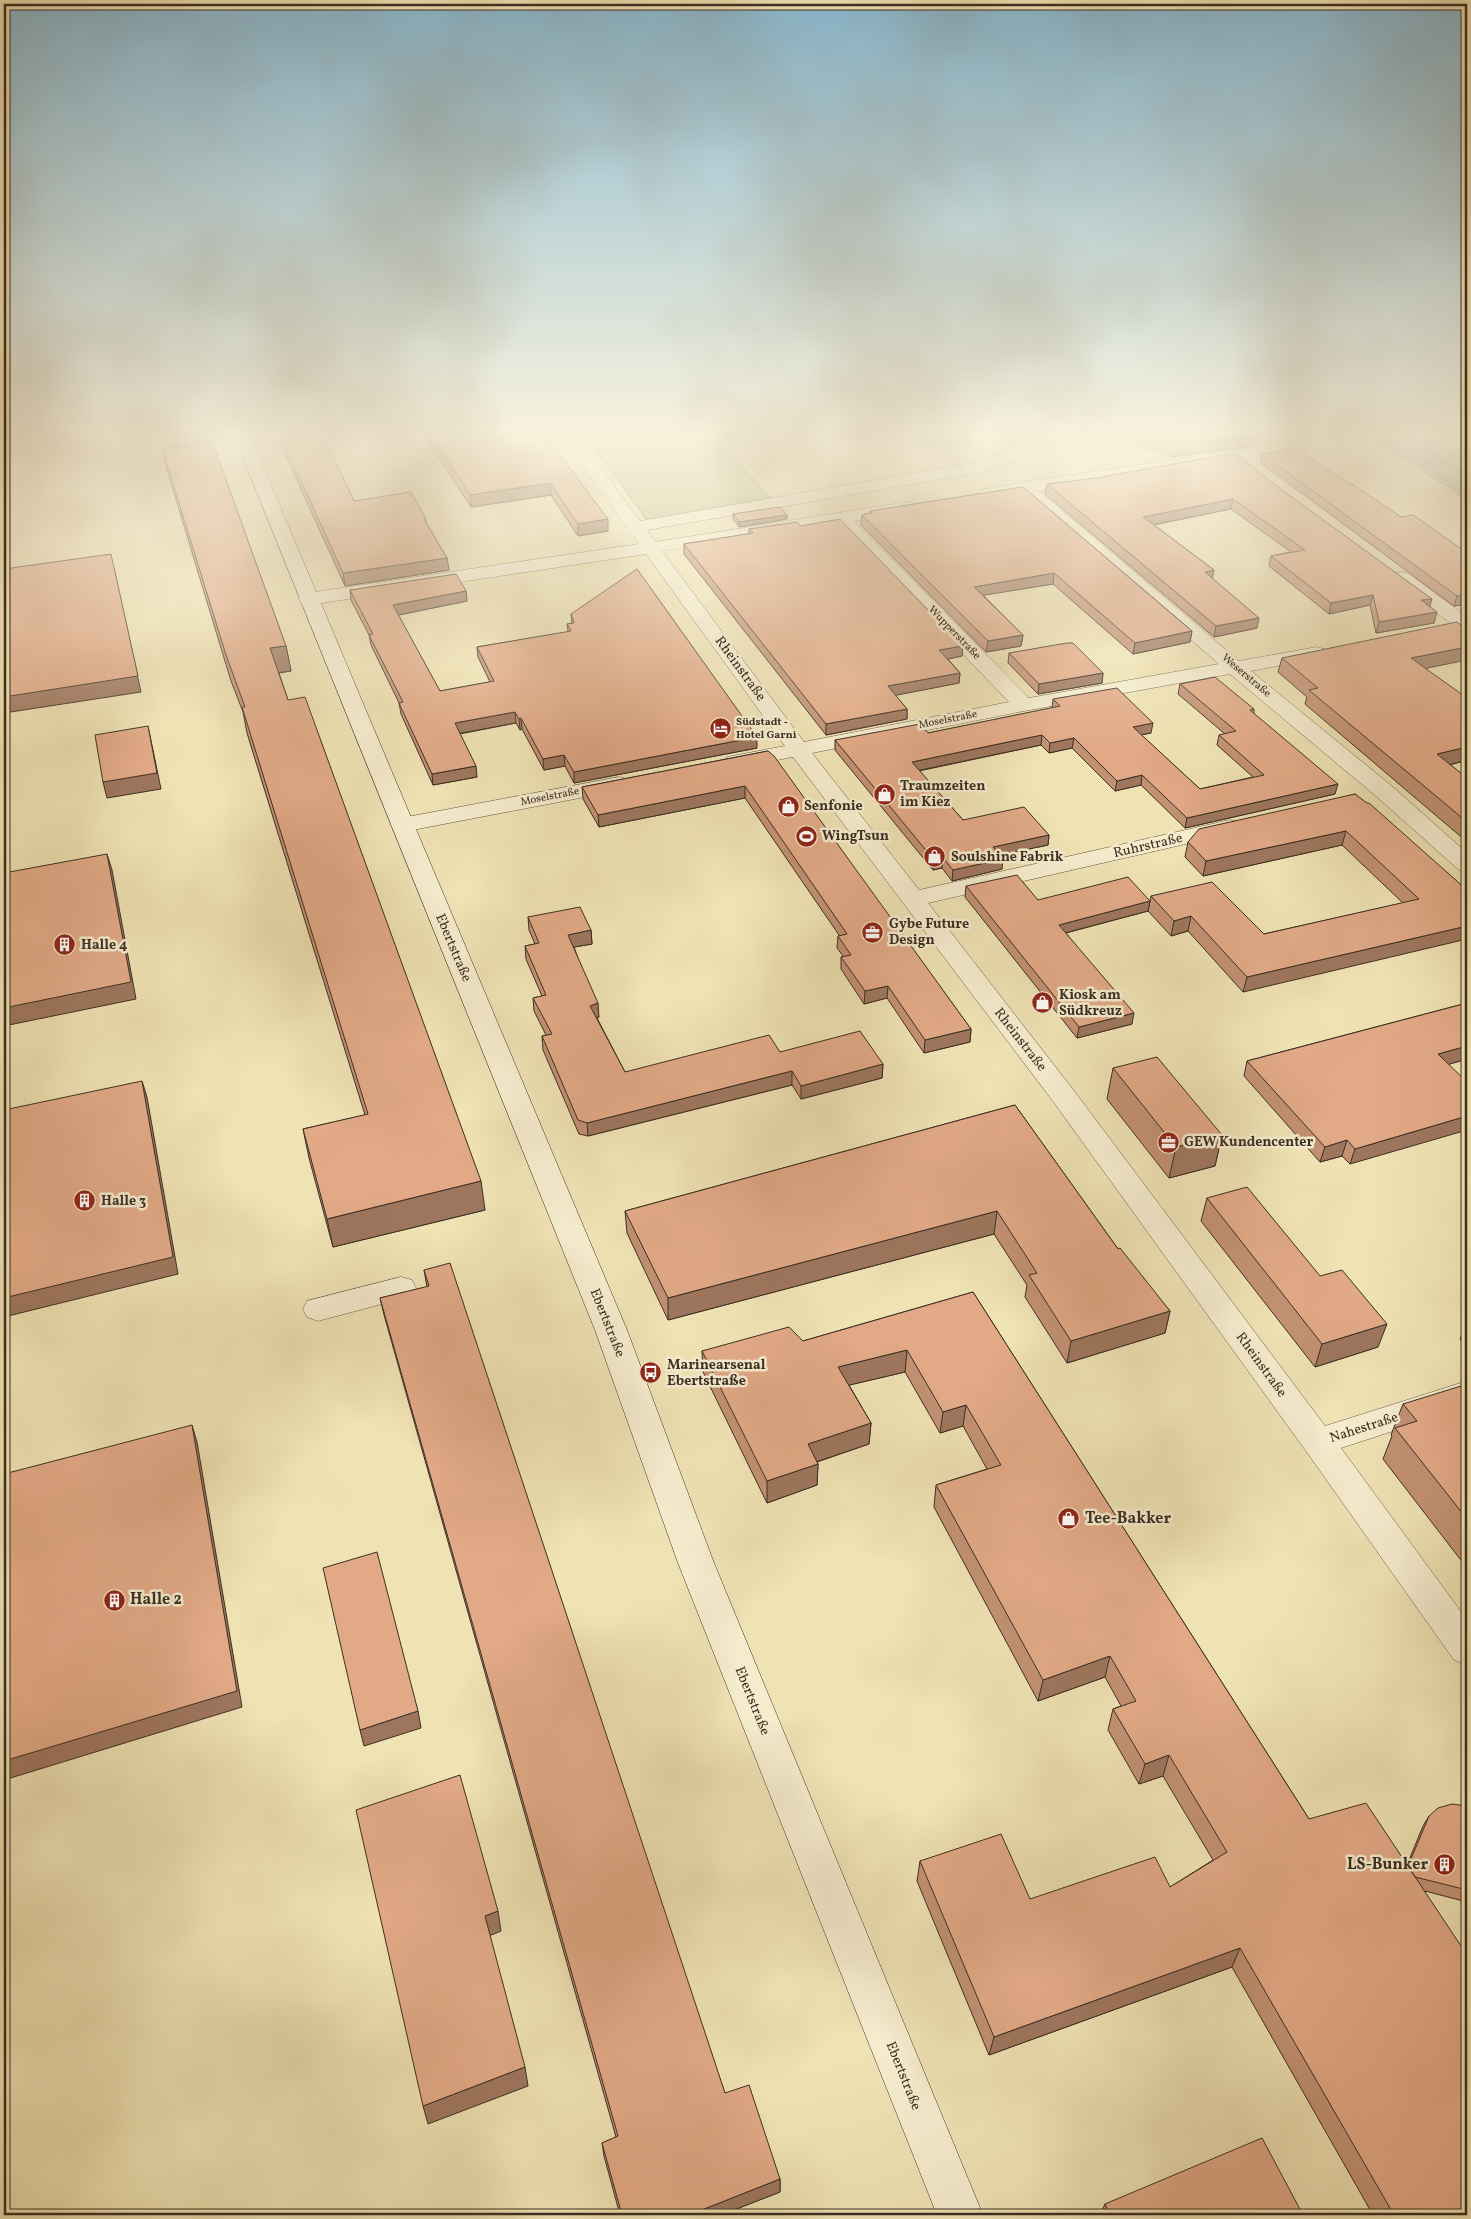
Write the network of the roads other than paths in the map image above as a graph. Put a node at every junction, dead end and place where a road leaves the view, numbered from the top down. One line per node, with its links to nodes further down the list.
1 (284, 539): 7 (street, Ebertstraße)
2 (635, 539): 7 (street)
3 (644, 539): 13 (street, Rheinstraße)
4 (862, 539): 12 (street, Wupperstraße)
5 (1084, 539): 11 (street, Weserstraße)
6 (1388, 568): 8 (street)
7 (308, 599): 19 (street, Ebertstraße)
8 (1466, 625): 9 (street)
9 (1437, 630)
10 (1331, 650): 11 (street, Moselstraße)
11 (1235, 668): 12 (street, Moselstraße); 16 (street, Weserstraße)
12 (1024, 705): 13 (street, Moselstraße)
13 (798, 749): 14 (street, Moselstraße); 21 (street, Rheinstraße)
14 (713, 766)
15 (637, 780): 19 (street, Moselstraße)
16 (1385, 792): 17 (street); 20 (street, Weserstraße)
17 (1356, 799)
18 (1251, 823): 21 (street, Ruhrstraße)
19 (402, 825): 27 (street, Ebertstraße)
20 (1467, 865)
21 (912, 899): 25 (street, Rheinstraße)
22 (400, 1288): 23 (street)
23 (318, 1309)
24 (1467, 1394): 25 (street, Nahestraße)
25 (1318, 1442): 26 (street, Rheinstraße)
26 (1467, 1649)
27 (960, 2215)

